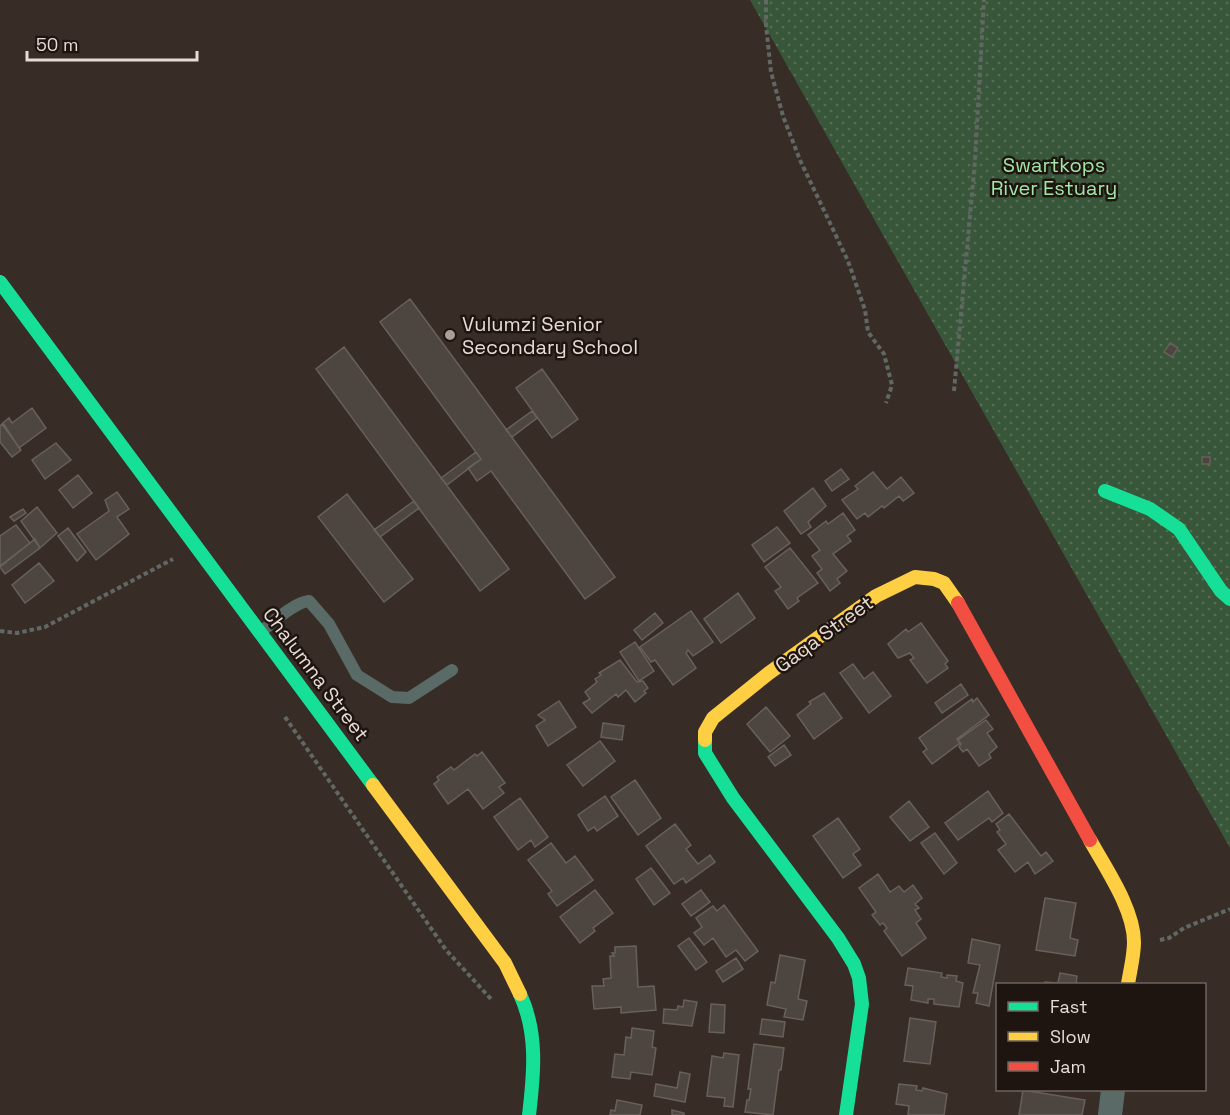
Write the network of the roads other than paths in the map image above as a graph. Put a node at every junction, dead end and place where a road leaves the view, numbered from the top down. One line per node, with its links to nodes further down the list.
1 (0, 282): 4 (street, Chalumna Street)
2 (1105, 491): 3 (street)
3 (1230, 599)
4 (261, 632): 5 (lane); 8 (street, Chalumna Street)
5 (452, 670)
6 (1128, 983): 9 (street, Gaqa Street)
7 (1113, 1091): 10 (street)
8 (529, 1115)
9 (846, 1115)
10 (1110, 1115)

